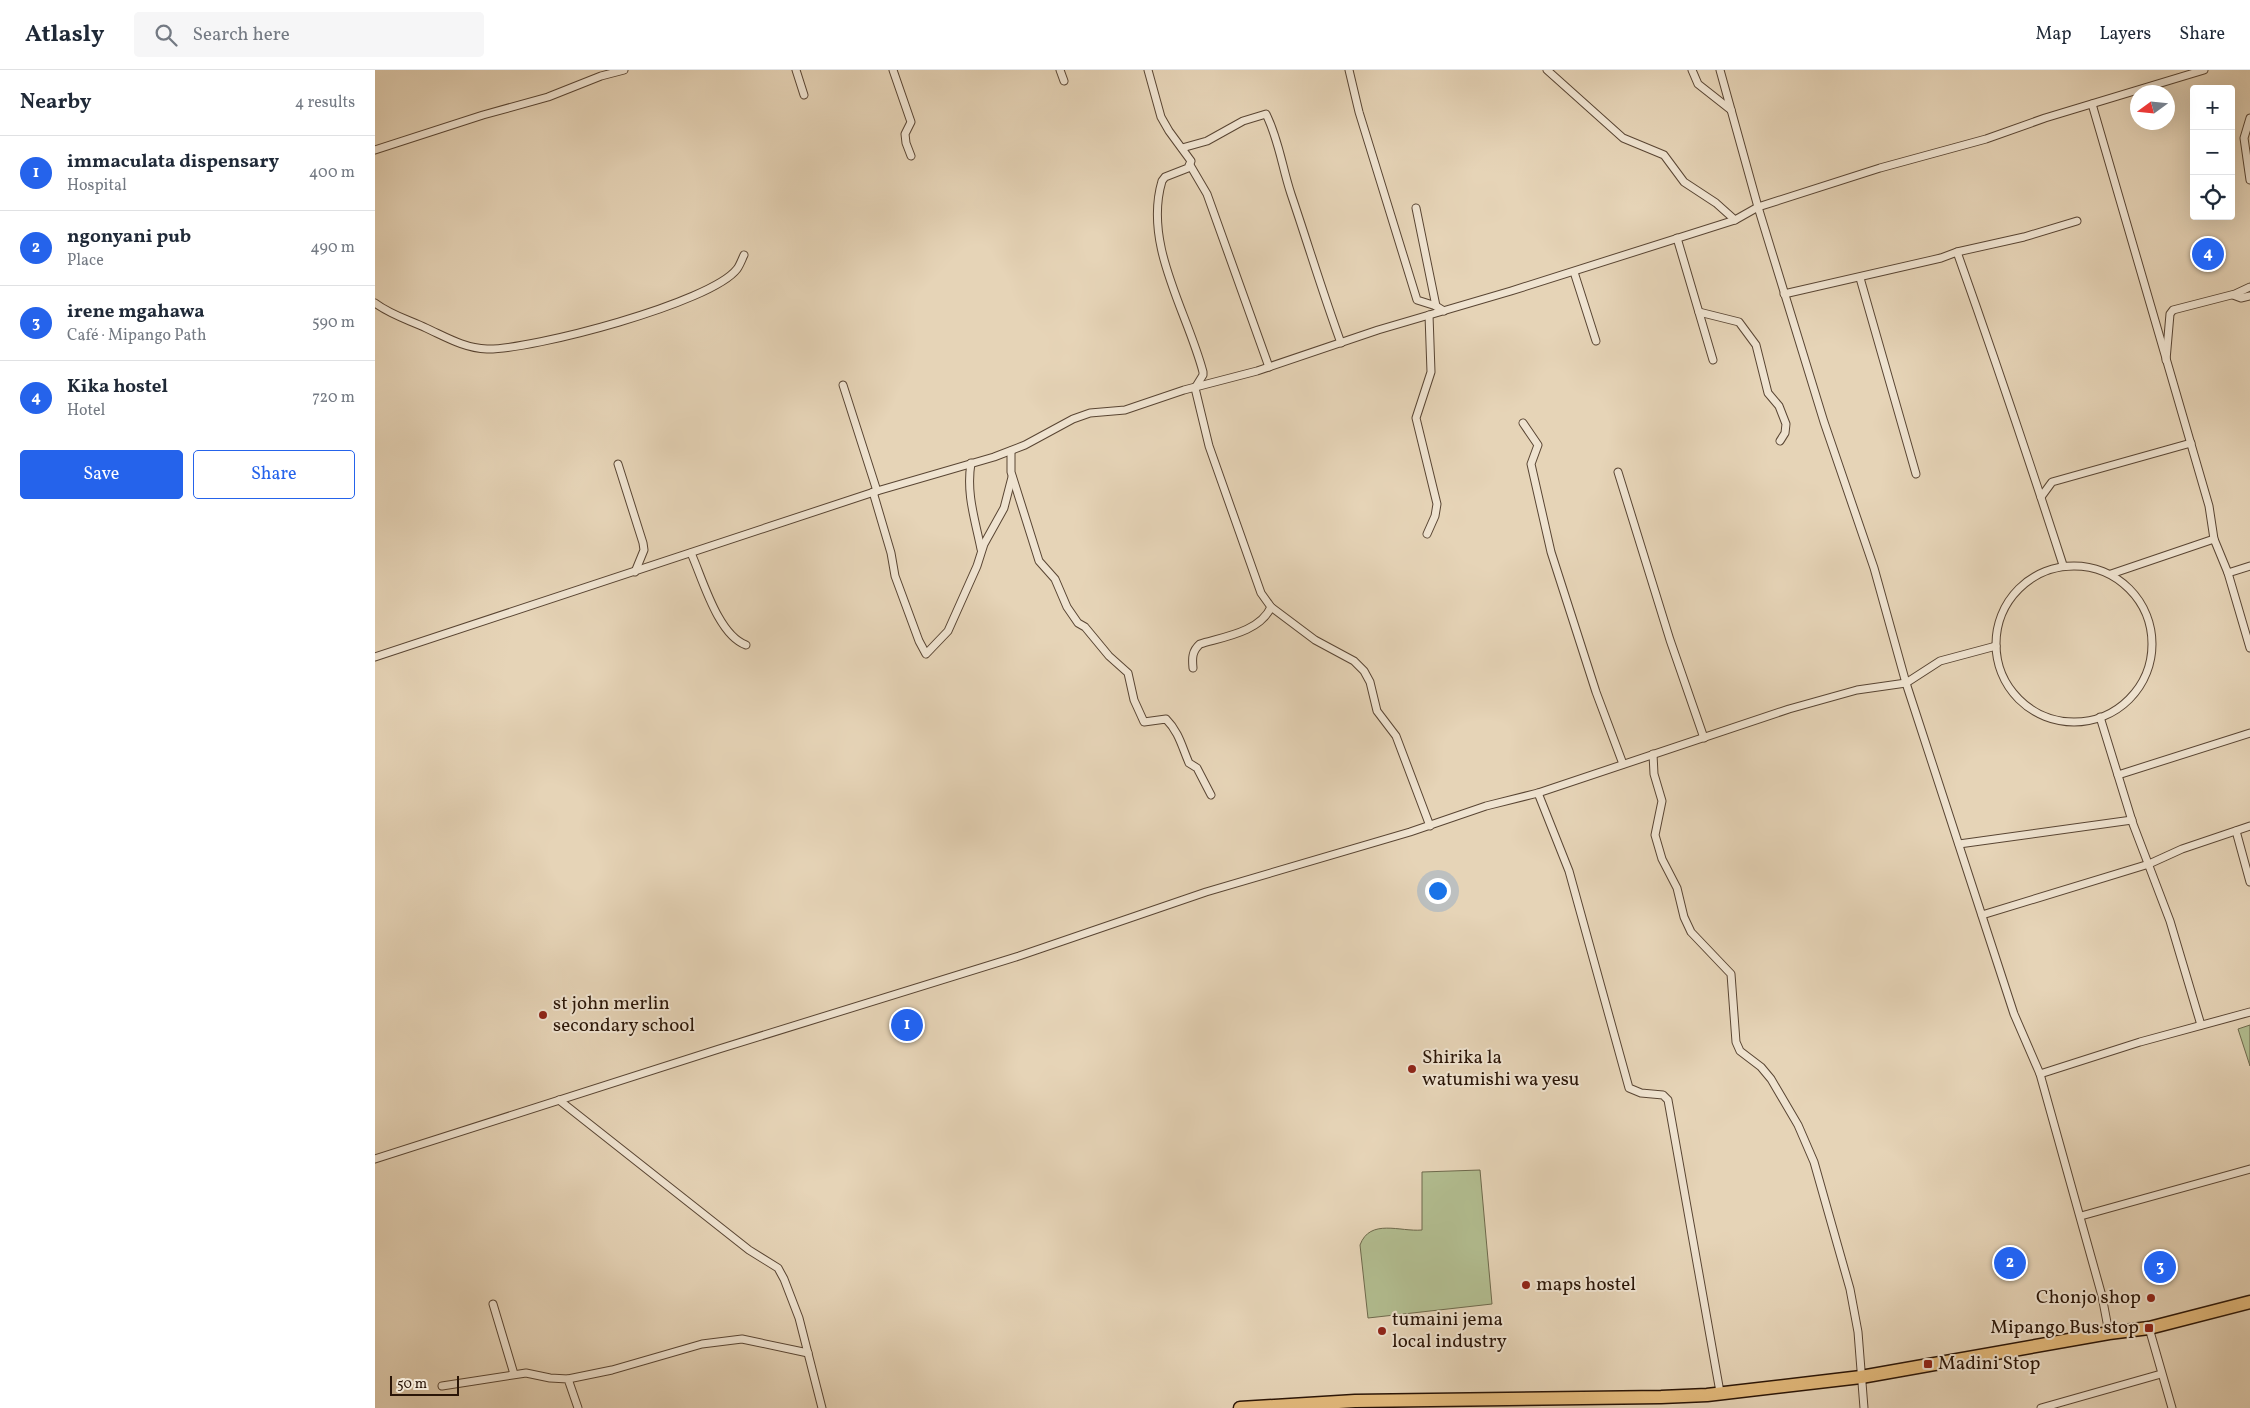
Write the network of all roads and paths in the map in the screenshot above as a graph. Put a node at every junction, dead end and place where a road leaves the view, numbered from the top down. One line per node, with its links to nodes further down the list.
1 (624, 70): 17 (street)
2 (796, 70): 12 (street)
3 (893, 70): 18 (street)
4 (1060, 70): 11 (street)
5 (1148, 70): 16 (street)
6 (1349, 70): 35 (street)
7 (1547, 70): 23 (street)
8 (1720, 70): 14 (street)
9 (2204, 70): 13 (street)
10 (1692, 71): 14 (street)
11 (1064, 81)
12 (804, 94)
13 (2092, 104): 21 (street); 42 (street)
14 (1731, 110): 21 (street)
15 (2250, 118): 20 (street)
16 (1183, 148): 19 (street); 40 (street)
17 (375, 150)
18 (911, 156)
19 (1191, 164): 43 (street); 45 (street)
20 (2250, 180)
21 (1758, 207): 23 (street); 31 (street)
22 (1415, 208): 35 (street)
23 (1735, 220): 25 (street)
24 (2077, 221): 26 (street)
25 (1677, 238): 28 (street); 37 (street)
26 (1957, 252): 29 (street); 55 (street)
27 (744, 255): 34 (street)
28 (1574, 272): 36 (street); 39 (street)
29 (1860, 278): 31 (street); 53 (street)
30 (2250, 287): 32 (street)
31 (1784, 294): 74 (street)
32 (2233, 294): 33 (street); 42 (street)
33 (2250, 296)
34 (375, 304)
35 (1436, 306): 36 (street)
36 (1444, 311): 38 (street)
37 (1699, 312): 41 (street); 47 (street)
38 (1429, 315): 40 (street); 59 (street)
39 (1596, 341)
40 (1341, 343): 43 (street)
41 (1713, 360)
42 (2166, 362): 48 (street)
43 (1269, 367): 45 (street)
44 (843, 385): 57 (street)
45 (1195, 388): 49 (street); 68 (street)
46 (1523, 423): 79 (street)
47 (1780, 442)
48 (2191, 442): 56 (street); 60 (street)
49 (1011, 451): 50 (street); 54 (street)
50 (971, 463): 57 (street); 61 (street)
51 (618, 464): 65 (street)
52 (1618, 472): 77 (street)
53 (1916, 474)
54 (1012, 476): 61 (street); 82 (street)
55 (2036, 479): 56 (street); 58 (street)
56 (2052, 482): 58 (street)
57 (875, 491): 61 (street); 62 (street)
58 (2041, 497): 63 (street)
59 (1427, 534)
60 (2215, 539): 66 (street); 67 (street)
61 (981, 550)
62 (691, 553): 65 (street); 69 (street)
63 (2063, 565): 67 (street); 70 (street)
64 (2250, 566): 66 (street)
65 (635, 572): 72 (street)
66 (2228, 573): 71 (street)
67 (2111, 574): 75 (street)
68 (1271, 607): 73 (street); 84 (street)
69 (746, 645)
70 (1996, 646): 74 (street); 75 (street)
71 (2250, 648)
72 (375, 657)
73 (1193, 668)
74 (1906, 683): 77 (street); 87 (street)
75 (2100, 717): 80 (street)
76 (2250, 733): 80 (street)
77 (1704, 738): 78 (street)
78 (1653, 754): 79 (street); 105 (street)
79 (1623, 764): 81 (street)
80 (2118, 775): 83 (street)
81 (1538, 793): 84 (street); 108 (street)
82 (1211, 796)
83 (2132, 820): 87 (street); 88 (street)
84 (1430, 826): 94 (street)
85 (2250, 826): 86 (street)
86 (2236, 831): 88 (street); 89 (street)
87 (1959, 844): 90 (street)
88 (2149, 864): 90 (street); 92 (street)
89 (2250, 882)
90 (1982, 915): 93 (street)
91 (2250, 1012): 92 (street)
92 (2201, 1025): 93 (street)
93 (2040, 1074): 97 (street)
94 (559, 1100): 95 (street); 102 (street)
95 (375, 1159)
96 (2250, 1169): 97 (street)
97 (2081, 1216): 101 (street)
98 (2250, 1302): 100 (highway)
99 (493, 1304): 103 (street)
100 (2149, 1328): 101 (highway); 104 (street)
101 (2109, 1333): 105 (highway)
102 (808, 1353): 106 (street); 110 (street)
103 (514, 1374): 106 (street); 107 (street)
104 (2161, 1374): 113 (street); 114 (street)
105 (1861, 1377): 108 (highway); 112 (street)
106 (568, 1379): 109 (street)
107 (442, 1386)
108 (1720, 1392): 111 (highway)
109 (578, 1408)
110 (822, 1408)
111 (1240, 1408)
112 (1864, 1408)
113 (2041, 1408)
114 (2172, 1408)

